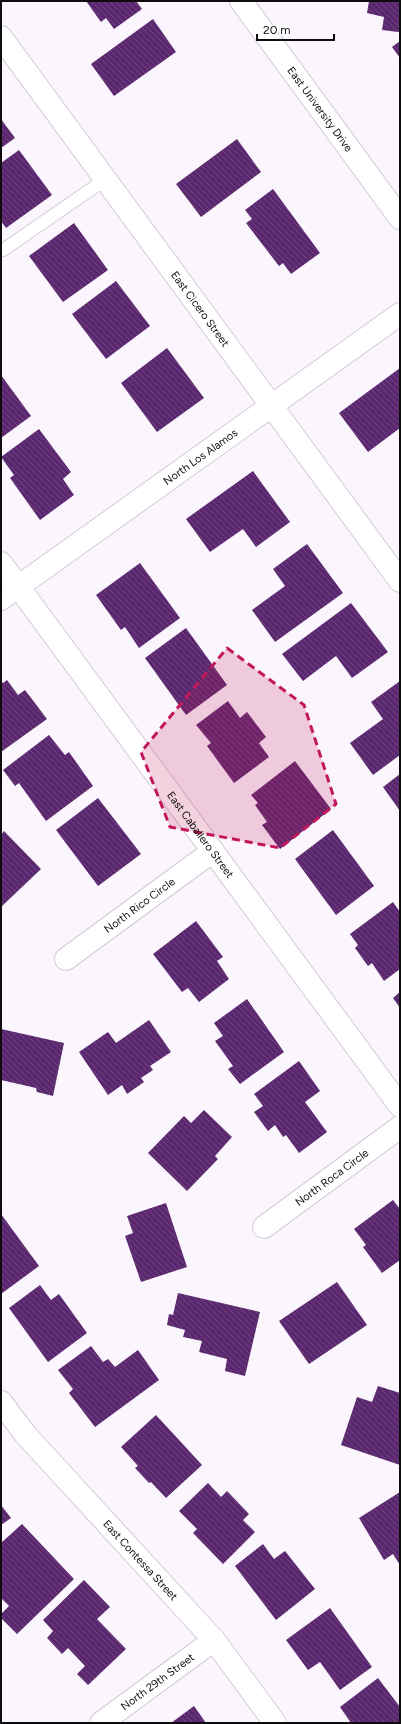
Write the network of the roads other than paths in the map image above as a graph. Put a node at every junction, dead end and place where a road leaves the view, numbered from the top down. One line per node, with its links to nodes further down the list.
1 (241, 1): 4 (street, East University Drive)
2 (4, 48): 3 (street, East Cicero Street)
3 (106, 179): 5 (lane); 7 (street, East Cicero Street)
4 (400, 218)
5 (3, 250)
6 (400, 314): 7 (street, North Los Alamos)
7 (272, 407): 9 (street, East Cicero Street); 10 (street, North Los Alamos)
8 (1, 563): 10 (street, East Caballero Street)
9 (400, 581)
10 (10, 593): 11 (street, East Caballero Street)
11 (213, 851): 12 (street, North Rico Circle); 13 (street, East Caballero Street)
12 (66, 959)
13 (400, 1106)
14 (400, 1127): 15 (street, North Roca Circle)
15 (264, 1226)
16 (1, 1402): 17 (street, East Contessa Street)
17 (214, 1640): 18 (street, North 29th Street); 19 (street, East Contessa Street)
18 (101, 1723)
19 (275, 1723)

